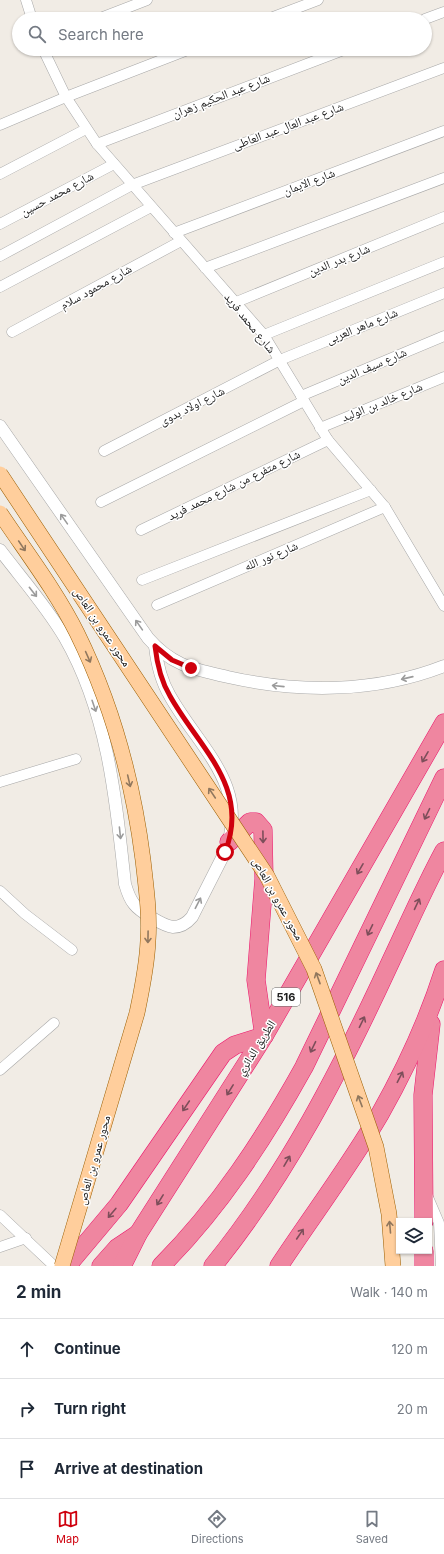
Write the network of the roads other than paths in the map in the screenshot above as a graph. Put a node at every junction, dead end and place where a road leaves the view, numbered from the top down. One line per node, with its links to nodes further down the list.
1 (26, 0): 4 (street)
2 (147, 0): 5 (street)
3 (318, 0): 6 (street)
4 (30, 12)
5 (116, 12)
6 (286, 12)
7 (444, 12): 8 (street)
8 (432, 16)
9 (46, 56): 13 (street, شارع محمد فريد)
10 (172, 56): 13 (street)
11 (328, 56): 17 (street, شارع عبد الحكيم زهران)
12 (444, 68): 21 (street, شارع عبد العال عبد العاطى)
13 (66, 96): 14 (street); 15 (street, شارع محمد فريد)
14 (0, 125)
15 (86, 129): 17 (street, شارع محمد فريد); 19 (street)
16 (444, 131): 25 (street, شارع الايمان)
17 (97, 144): 18 (street, شارع محمد فريد)
18 (114, 164): 21 (street, شارع محمد فريد); 24 (street, شارع محمد حسين)
19 (0, 174)
20 (444, 178): 29 (street)
21 (132, 185): 22 (street, شارع محمد فريد); 27 (street, شارع عبد العال عبد العاطى)
22 (151, 207): 25 (street, شارع محمد فريد); 30 (street)
23 (444, 216): 32 (street, شارع بدر الدين)
24 (0, 224)
25 (174, 233): 26 (street, شارع محمد فريد)
26 (181, 241): 29 (street, شارع محمد فريد); 33 (street, شارع محمود سلام)
27 (0, 256)
28 (444, 262): 34 (street)
29 (205, 268): 32 (street, شارع محمد فريد)
30 (0, 287)
31 (444, 293): 36 (street, شارع ماهر العربى)
32 (234, 303): 34 (street, شارع محمد فريد)
33 (12, 332)
34 (264, 335): 36 (street, شارع محمد فريد)
35 (444, 336): 38 (street, شارع سيف الدين)
36 (280, 360): 38 (street, شارع محمد فريد); 42 (street, شارع اولاد بدوى)
37 (444, 377): 40 (street, شارع خالد بن الوليد)
38 (302, 398): 40 (street, شارع محمد فريد); 45 (street, شارع سيف الدين)
39 (0, 426): 53 (street, one-way to 39)
40 (320, 428): 41 (street, شارع محمد فريد)
41 (328, 440): 44 (street, شارع محمد فريد); 48 (street, شارع متفرع من شارع محمد فريد)
42 (104, 451)
43 (0, 474): 82 (main road, محور عمرو بن العاص, one-way to 43, bridge)
44 (372, 490): 46 (street, شارع محمد فريد); 50 (street)
45 (101, 502)
46 (385, 507): 51 (street, شارع نور الله); 52 (street, شارع محمد فريد)
47 (0, 514): 75 (main road, محور عمرو بن العاص, one-way to 75, bridge)
48 (141, 530)
49 (0, 550): 59 (street, one-way to 59)
50 (142, 580)
51 (157, 605)
52 (444, 606)
53 (155, 646): 54 (street, one-way to 53); 59 (street)
54 (444, 666)
55 (444, 723): 66 (highway, الطريق الدائري / 516, one-way to 66)
56 (76, 759): 58 (street)
57 (444, 778): 79 (highway, one-way to 79)
58 (0, 782)
59 (229, 842): 66 (highway, one-way to 66)
60 (444, 851): 80 (highway, one-way to 60)
61 (0, 891): 62 (street)
62 (72, 950)
63 (444, 970): 64 (highway)
64 (435, 998): 69 (highway); 81 (highway, one-way to 64)
65 (54, 1023): 67 (street)
66 (264, 1036): 70 (highway, الطريق الدائري / 516, one-way to 70); 76 (highway, one-way to 76)
67 (0, 1070)
68 (0, 1215): 71 (street)
69 (438, 1226): 84 (street)
70 (138, 1234): 77 (highway); 78 (highway, الطريق الدائري / 516)
71 (26, 1238): 72 (street); 74 (street)
72 (0, 1248)
73 (424, 1254): 83 (highway)
74 (54, 1266)
75 (62, 1266)
76 (67, 1266)
77 (101, 1266)
78 (122, 1266)
79 (161, 1266)
80 (213, 1266)
81 (279, 1266)
82 (394, 1266)
83 (424, 1266)
84 (441, 1266)

